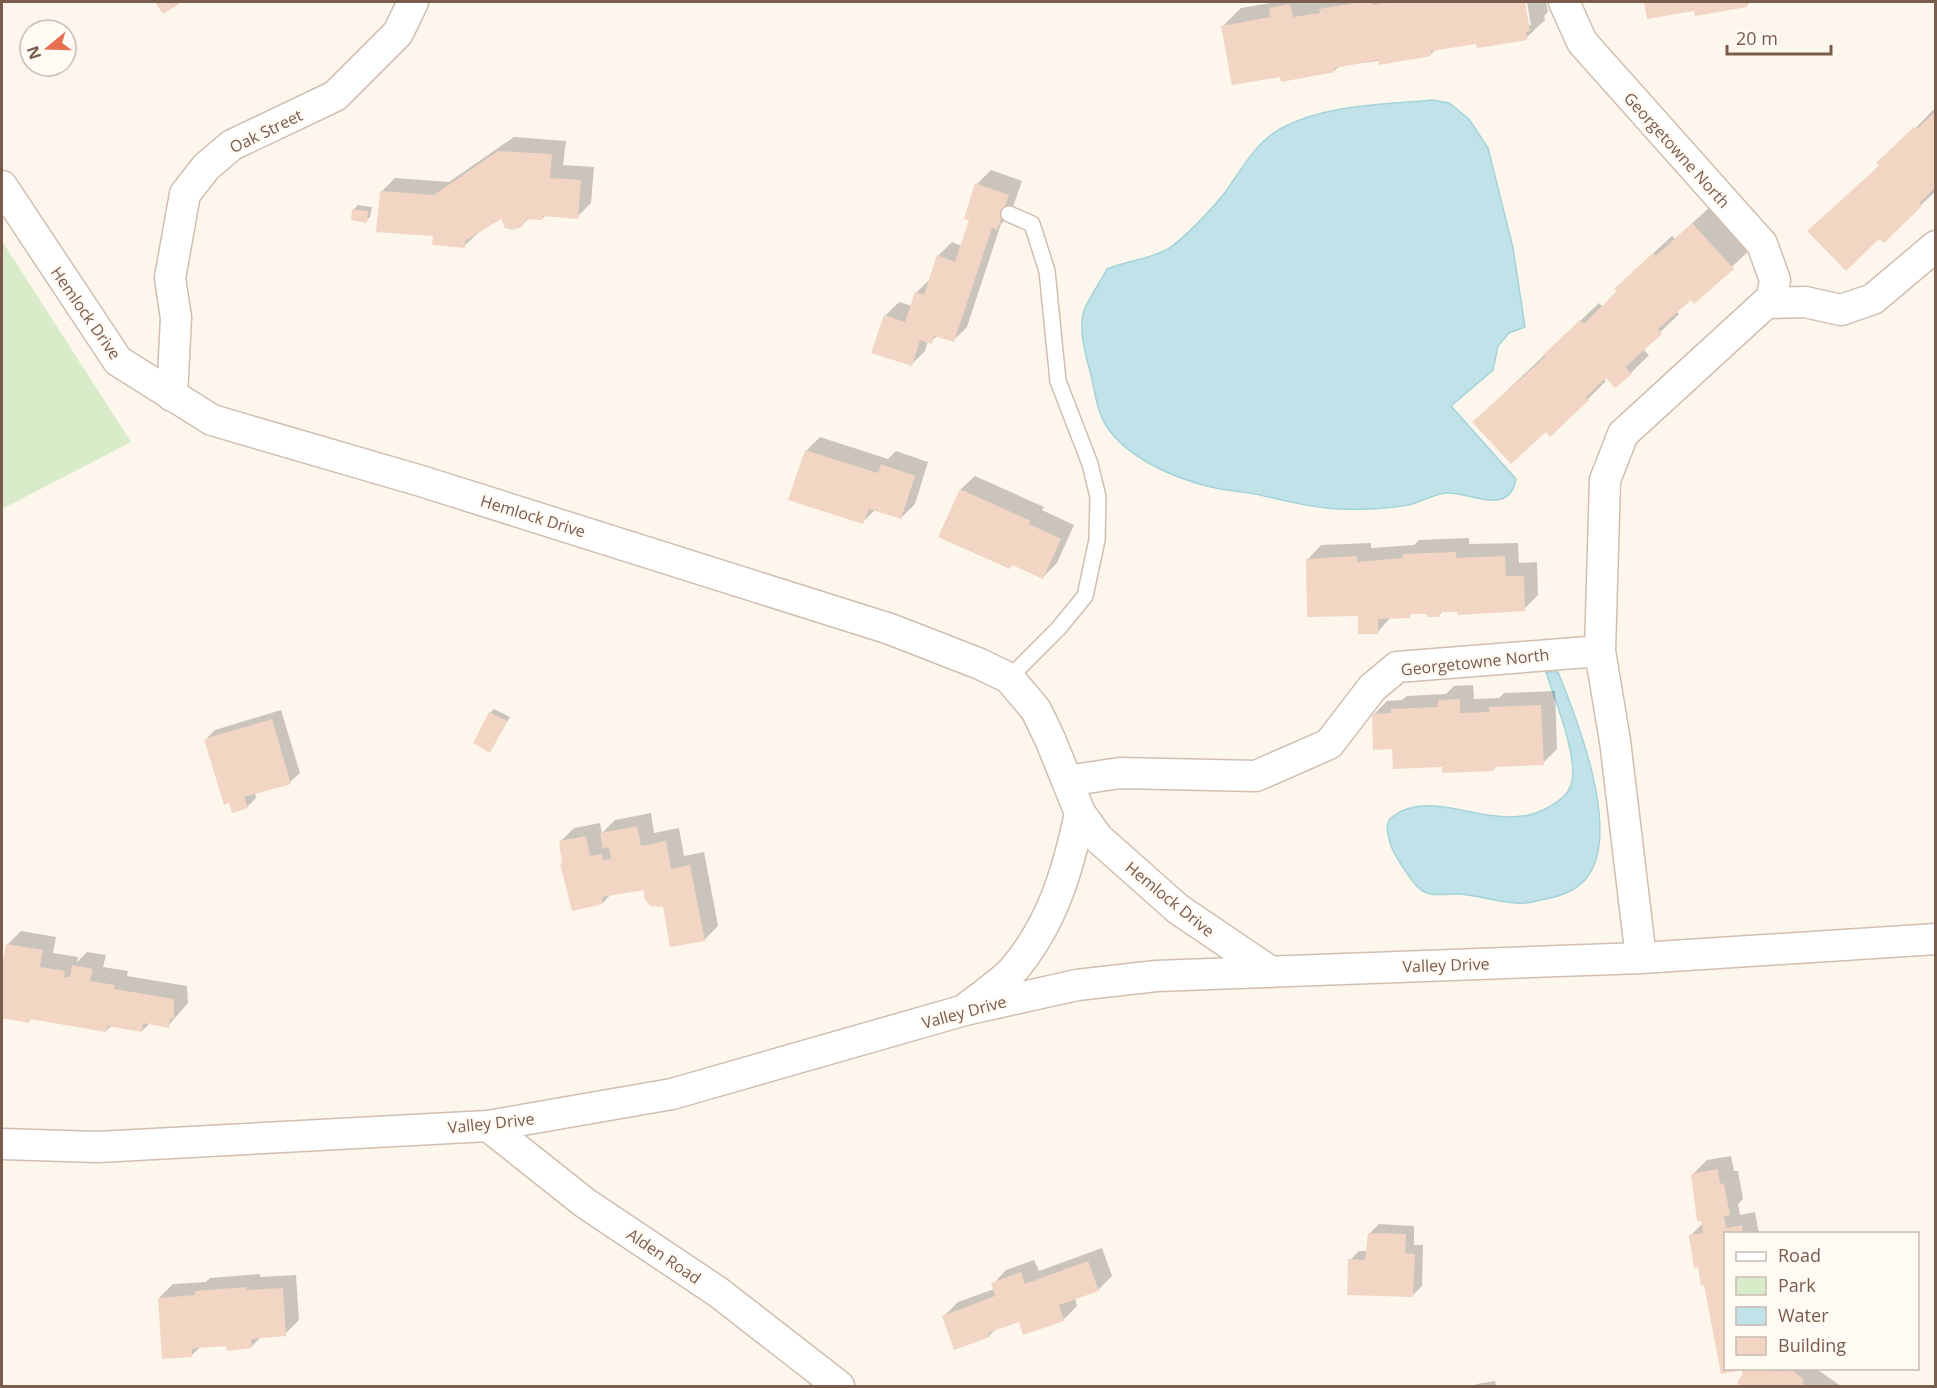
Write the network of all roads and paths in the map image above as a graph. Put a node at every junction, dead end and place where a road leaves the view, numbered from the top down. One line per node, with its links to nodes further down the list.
1 (413, 2): 7 (street, Oak Street)
2 (1564, 2): 6 (street, Georgetowne North)
3 (2, 186): 7 (street, Hemlock Drive)
4 (1009, 214): 9 (lane)
5 (1935, 246): 6 (street)
6 (1771, 303): 8 (street)
7 (172, 396): 9 (street, Hemlock Drive)
8 (1600, 651): 10 (street, Georgetowne North); 13 (street)
9 (1009, 678): 10 (street, Hemlock Drive)
10 (1067, 781): 11 (street, Hemlock Drive)
11 (1080, 813): 14 (street, Hemlock Drive); 15 (street)
12 (1935, 939): 13 (street, Valley Drive)
13 (1641, 958): 14 (street, Valley Drive)
14 (1271, 972): 15 (street, Valley Drive)
15 (965, 1010): 16 (street, Valley Drive)
16 (488, 1126): 17 (street, Valley Drive); 18 (street, Alden Road)
17 (2, 1144)
18 (839, 1386)

